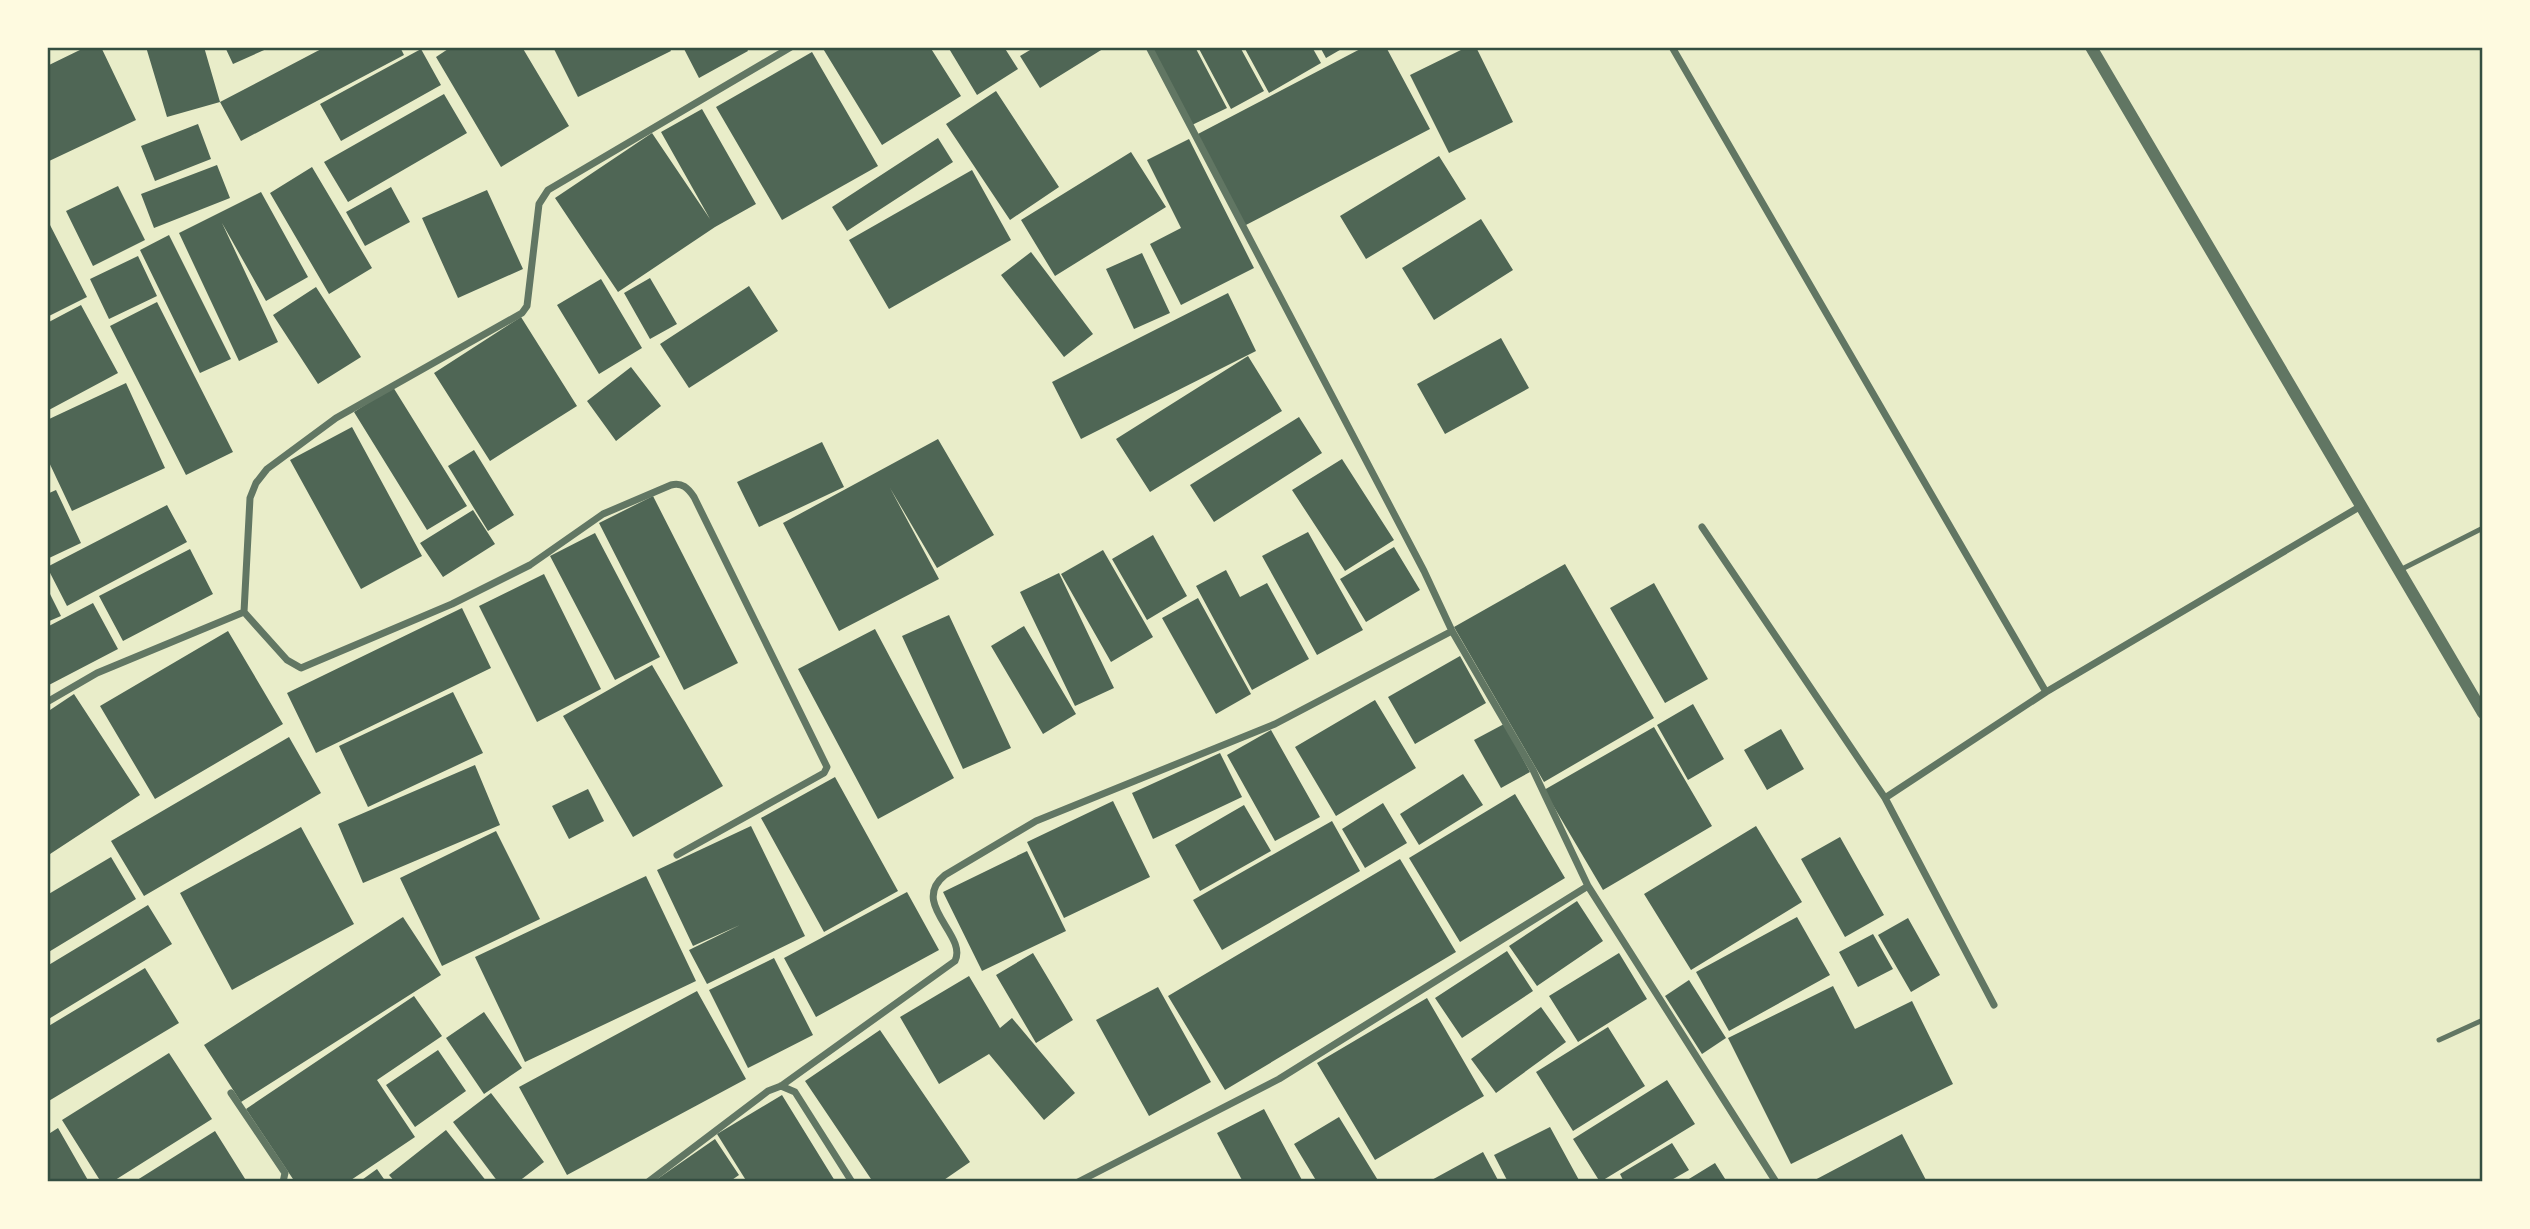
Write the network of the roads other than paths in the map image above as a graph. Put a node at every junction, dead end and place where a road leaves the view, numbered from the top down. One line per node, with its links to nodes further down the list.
1 (791, 47): 9 (street)
2 (1149, 47): 10 (street)
3 (1672, 47): 11 (street)
4 (2091, 47): 5 (street)
5 (2361, 506): 8 (street); 11 (street)
6 (1702, 527): 14 (street)
7 (2483, 528): 8 (lane)
8 (2400, 570): 13 (street)
9 (244, 612): 12 (street); 15 (street)
10 (1452, 631): 16 (street); 20 (street)
11 (2046, 692): 14 (street)
12 (47, 702)
13 (2483, 713)
14 (1885, 798): 17 (street)
15 (677, 855)
16 (1588, 886): 25 (street); 26 (street)
17 (1994, 1005)
18 (2483, 1020): 19 (lane)
19 (2439, 1040)
20 (781, 1086): 23 (street); 24 (street)
21 (231, 1093): 22 (street)
22 (283, 1182)
23 (648, 1182)
24 (852, 1182)
25 (1078, 1182)
26 (1776, 1182)

